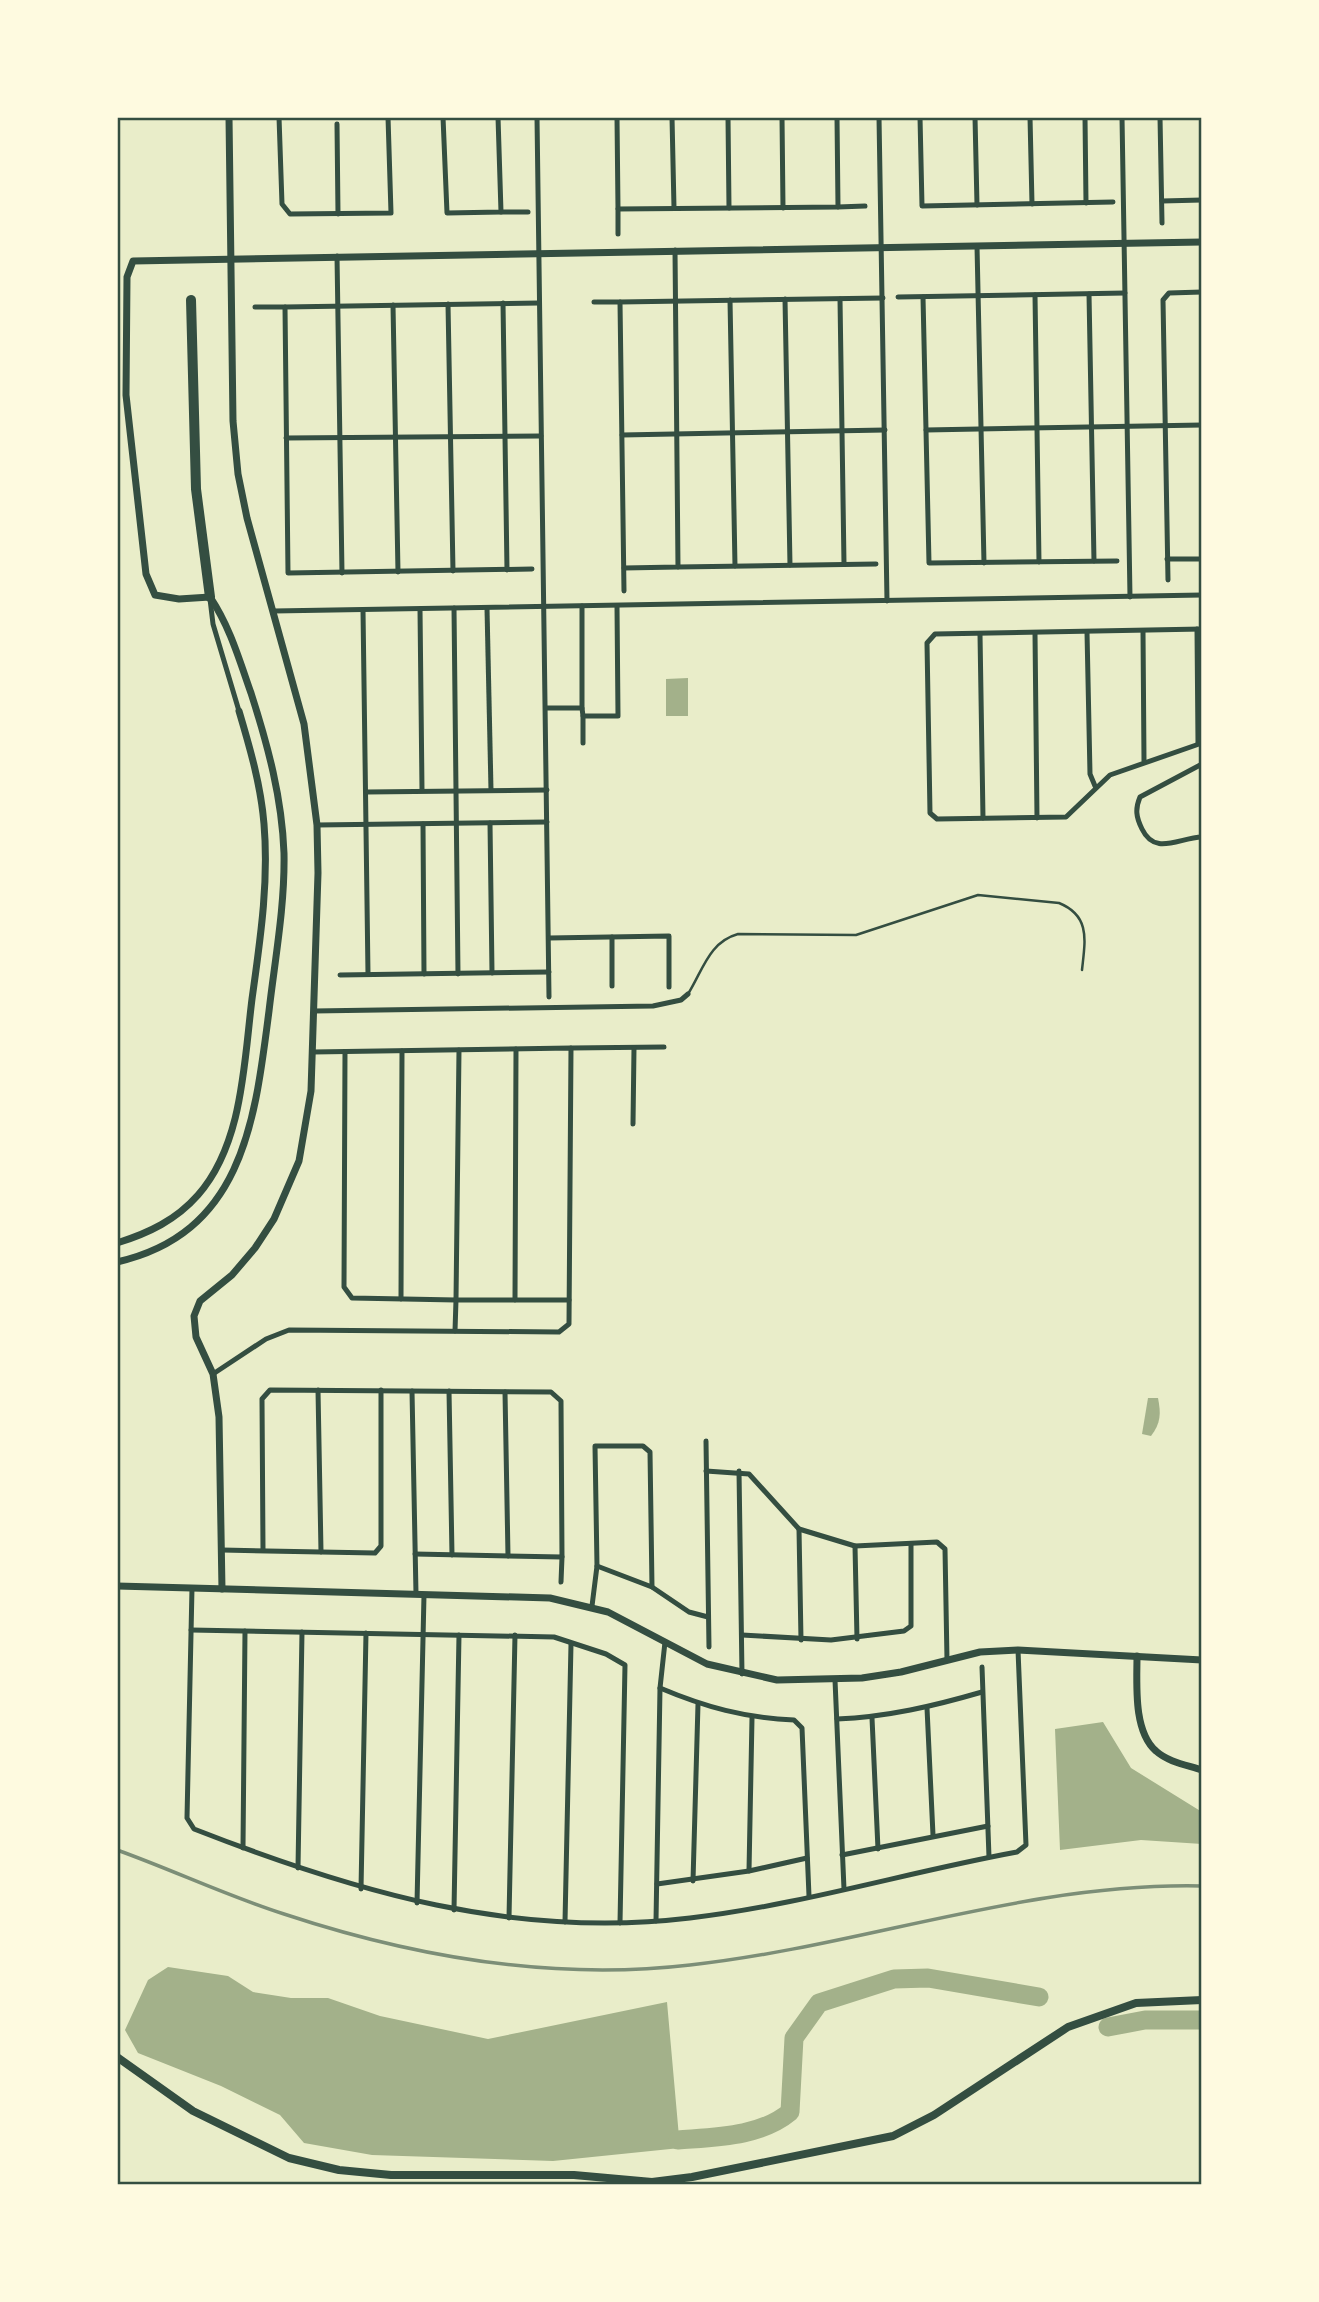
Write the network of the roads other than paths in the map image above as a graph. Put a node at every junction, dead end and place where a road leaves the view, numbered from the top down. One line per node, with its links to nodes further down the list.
1 (229, 117): 44 (street)
2 (279, 117): 34 (street)
3 (388, 117): 34 (street)
4 (443, 117): 32 (street)
5 (498, 117): 32 (street)
6 (537, 117): 42 (street)
7 (617, 117): 31 (street)
8 (672, 117): 28 (street)
9 (728, 117): 29 (street)
10 (782, 117): 30 (street)
11 (837, 117): 26 (street)
12 (879, 117): 40 (street)
13 (920, 117): 25 (street)
14 (975, 117): 25 (street)
15 (1030, 117): 24 (street)
16 (1085, 117): 23 (street)
17 (1122, 117): 38 (street)
18 (1160, 117): 21 (street)
19 (337, 124): 34 (street)
20 (1202, 200): 21 (street)
21 (1162, 201): 35 (street)
22 (1114, 202): 23 (street)
23 (1086, 203): 24 (street)
24 (1032, 204): 25 (street)
25 (977, 205)
26 (838, 206): 27 (street); 30 (street)
27 (865, 206)
28 (674, 208): 29 (street); 31 (street)
29 (729, 208): 30 (street)
30 (783, 208)
31 (618, 209): 36 (street)
32 (502, 212): 33 (street)
33 (528, 212)
34 (338, 214)
35 (1162, 223)
36 (618, 234)
37 (1202, 242): 38 (street)
38 (1124, 243): 39 (street); 46 (street)
39 (977, 246): 40 (street); 49 (street)
40 (882, 248): 41 (street); 52 (street)
41 (675, 250): 42 (street); 57 (street)
42 (538, 252): 43 (street); 61 (street)
43 (337, 256): 44 (street); 64 (street)
44 (232, 258): 106 (street); 116 (street)
45 (1202, 292): 68 (street)
46 (1125, 293): 47 (street); 70 (street)
47 (1089, 294): 48 (street); 69 (street)
48 (1035, 295): 49 (street); 71 (street)
49 (979, 296): 51 (street); 72 (street)
50 (898, 297): 51 (street)
51 (923, 297): 74 (street)
52 (883, 298): 54 (street); 73 (street)
53 (785, 299): 54 (street); 56 (street); 76 (street)
54 (840, 299): 75 (street)
55 (191, 300): 106 (highway)
56 (730, 300): 57 (street); 77 (street)
57 (676, 301): 59 (street); 78 (street)
58 (594, 302): 59 (street)
59 (620, 302): 79 (street)
60 (503, 303): 61 (street); 62 (street); 80 (street)
61 (539, 303): 81 (street)
62 (448, 304): 63 (street); 85 (street)
63 (393, 305): 64 (street); 84 (street)
64 (338, 306): 66 (street); 83 (street)
65 (255, 307): 66 (street)
66 (285, 307): 82 (street)
67 (1202, 425): 68 (street)
68 (1166, 426): 70 (street); 86 (street)
69 (1091, 427): 70 (street); 71 (street); 88 (street)
70 (1126, 427): 107 (street)
71 (1037, 428): 72 (street); 91 (street)
72 (982, 429): 74 (street); 90 (street)
73 (885, 430): 75 (street); 108 (street)
74 (926, 430): 90 (street)
75 (842, 431): 76 (street); 92 (street)
76 (787, 432): 77 (street); 94 (street)
77 (733, 433): 78 (street); 95 (street)
78 (677, 434): 79 (street); 96 (street)
79 (622, 435): 97 (street)
80 (505, 436): 81 (street); 85 (street); 99 (street)
81 (541, 436): 111 (street)
82 (286, 438): 83 (street); 102 (street)
83 (341, 438): 84 (street); 102 (street)
84 (396, 438): 85 (street); 101 (street)
85 (450, 438): 100 (street)
86 (1167, 559): 87 (street); 103 (street)
87 (1202, 559)
88 (1094, 561): 89 (street); 91 (street)
89 (1118, 561)
90 (984, 562): 91 (street)
91 (1039, 562)
92 (844, 564): 93 (street); 94 (street)
93 (876, 564)
94 (790, 565): 95 (street)
95 (735, 566): 96 (street)
96 (678, 567): 97 (street)
97 (624, 568): 104 (street)
98 (532, 569): 99 (street)
99 (507, 570): 100 (street)
100 (453, 571): 101 (street)
101 (398, 572): 102 (street)
102 (342, 573)
103 (1168, 580)
104 (624, 591)
105 (1202, 596): 107 (street)
106 (210, 597): 124 (street); 171 (street)
107 (1130, 597): 108 (street)
108 (887, 601): 110 (street)
109 (582, 606): 110 (street); 111 (street); 123 (street)
110 (617, 606): 126 (street)
111 (544, 607): 113 (street); 122 (street)
112 (454, 608): 113 (street); 114 (street); 134 (street)
113 (488, 608): 135 (street)
114 (420, 609): 115 (street); 133 (street)
115 (363, 610): 116 (street); 137 (street)
116 (275, 611): 145 (street)
117 (1199, 629): 118 (street); 129 (street)
118 (1143, 631): 119 (street); 130 (street)
119 (1087, 632): 120 (street); 132 (street)
120 (1035, 633): 121 (street); 139 (street)
121 (980, 634): 138 (street); 138 (street)
122 (546, 708): 123 (street); 136 (street)
123 (582, 708): 125 (street)
124 (239, 711): 170 (street)
125 (583, 716): 126 (street); 128 (street)
126 (618, 716): 127 (street)
127 (617, 724)
128 (583, 743)
129 (1200, 743): 130 (street)
130 (1144, 761): 132 (street)
131 (1202, 764): 146 (street)
132 (1096, 786): 139 (street)
133 (422, 790): 134 (street); 137 (street)
134 (457, 790): 135 (street); 141 (street)
135 (491, 790): 136 (street)
136 (547, 790): 140 (street)
137 (367, 792): 143 (street)
138 (983, 818): 139 (street)
139 (1037, 818)
140 (547, 822): 142 (street); 148 (street)
141 (457, 823): 142 (street); 144 (street); 154 (street)
142 (490, 823): 151 (street)
143 (368, 824): 144 (street); 145 (street); 152 (street)
144 (423, 824): 153 (street)
145 (317, 825): 160 (street)
146 (1202, 837)
147 (612, 937): 148 (street); 156 (street); 157 (street)
148 (548, 938): 150 (street)
149 (1082, 970): 158 (lane)
150 (549, 972): 151 (street); 159 (street)
151 (492, 973): 154 (street)
152 (369, 974): 153 (street); 155 (street)
153 (424, 974): 154 (street)
154 (458, 974)
155 (341, 975)
156 (612, 986)
157 (669, 987)
158 (688, 994): 160 (street)
159 (549, 997)
160 (314, 1011): 167 (street)
161 (664, 1047): 163 (street)
162 (571, 1048): 163 (street); 164 (street); 175 (street)
163 (634, 1048): 169 (street)
164 (516, 1049): 165 (street); 174 (street)
165 (459, 1050): 166 (street); 173 (street)
166 (402, 1051): 168 (street); 172 (street)
167 (313, 1052): 168 (street); 177 (street)
168 (345, 1052): 172 (street)
169 (633, 1124)
170 (117, 1243)
171 (117, 1262)
172 (401, 1298): 173 (street)
173 (456, 1300): 174 (street); 176 (street)
174 (514, 1300): 175 (street)
175 (569, 1300): 176 (street)
176 (455, 1331): 177 (street)
177 (212, 1374): 189 (street)
178 (318, 1390): 179 (street); 190 (street); 191 (street)
179 (381, 1390): 180 (street); 191 (street)
180 (412, 1391): 181 (street); 192 (street)
181 (449, 1391): 182 (street); 193 (street)
182 (505, 1392): 194 (street); 195 (street)
183 (706, 1441): 184 (street)
184 (706, 1471): 185 (street); 204 (street)
185 (739, 1471): 186 (street); 212 (street)
186 (799, 1529): 188 (street); 214 (street)
187 (911, 1544): 188 (street); 213 (street); 220 (street)
188 (855, 1546): 213 (street)
189 (222, 1550): 190 (street); 201 (street)
190 (263, 1550): 191 (street)
191 (321, 1552)
192 (415, 1554): 193 (street); 202 (street)
193 (452, 1555): 194 (street)
194 (508, 1556): 195 (street)
195 (562, 1557): 197 (street)
196 (597, 1566): 199 (street); 199 (street); 203 (street)
197 (561, 1582)
198 (117, 1586): 200 (street)
199 (652, 1587): 204 (street)
200 (192, 1588): 201 (street); 205 (street)
201 (222, 1589): 202 (street)
202 (420, 1595): 203 (street); 209 (street)
203 (592, 1606): 215 (street)
204 (708, 1617): 217 (street)
205 (191, 1630): 206 (street); 235 (street)
206 (245, 1630): 207 (street); 235 (street)
207 (302, 1632): 208 (street); 240 (street)
208 (366, 1633): 209 (street); 244 (street)
209 (424, 1634): 210 (street); 247 (street)
210 (460, 1635): 211 (street); 248 (street)
211 (515, 1635): 216 (street); 249 (street)
212 (742, 1635): 214 (street); 223 (street)
213 (857, 1639): 214 (street)
214 (801, 1640)
215 (665, 1643): 223 (street); 225 (street)
216 (571, 1644): 251 (street); 252 (street)
217 (709, 1647)
218 (1018, 1650): 219 (street); 220 (street); 238 (street)
219 (1138, 1656): 221 (street); 232 (street)
220 (947, 1660): 224 (street)
221 (1202, 1660)
222 (982, 1667): 226 (street)
223 (742, 1674): 224 (street)
224 (835, 1680): 231 (street)
225 (660, 1688): 227 (street); 243 (street)
226 (982, 1692): 228 (street); 233 (street)
227 (698, 1704): 229 (street); 242 (street)
228 (927, 1708): 230 (street); 234 (street)
229 (752, 1718): 239 (street); 241 (street)
230 (872, 1718): 231 (street); 236 (street)
231 (837, 1720): 237 (street)
232 (1202, 1770)
233 (988, 1826): 234 (street); 238 (street)
234 (933, 1835): 236 (street)
235 (243, 1848): 240 (street)
236 (878, 1849): 237 (street)
237 (842, 1855): 245 (street)
238 (989, 1857): 245 (street)
239 (807, 1858): 241 (street); 246 (street)
240 (298, 1868): 244 (street)
241 (749, 1871): 242 (street)
242 (693, 1881): 243 (street)
243 (657, 1884): 250 (street)
244 (361, 1889): 247 (street)
245 (844, 1889): 246 (street)
246 (809, 1896): 250 (street)
247 (417, 1903): 248 (street)
248 (454, 1910): 249 (street)
249 (509, 1918): 251 (street)
250 (656, 1921): 252 (street)
251 (565, 1922): 252 (street)
252 (620, 1923)
253 (1202, 2000): 254 (main road)
254 (117, 2057)

